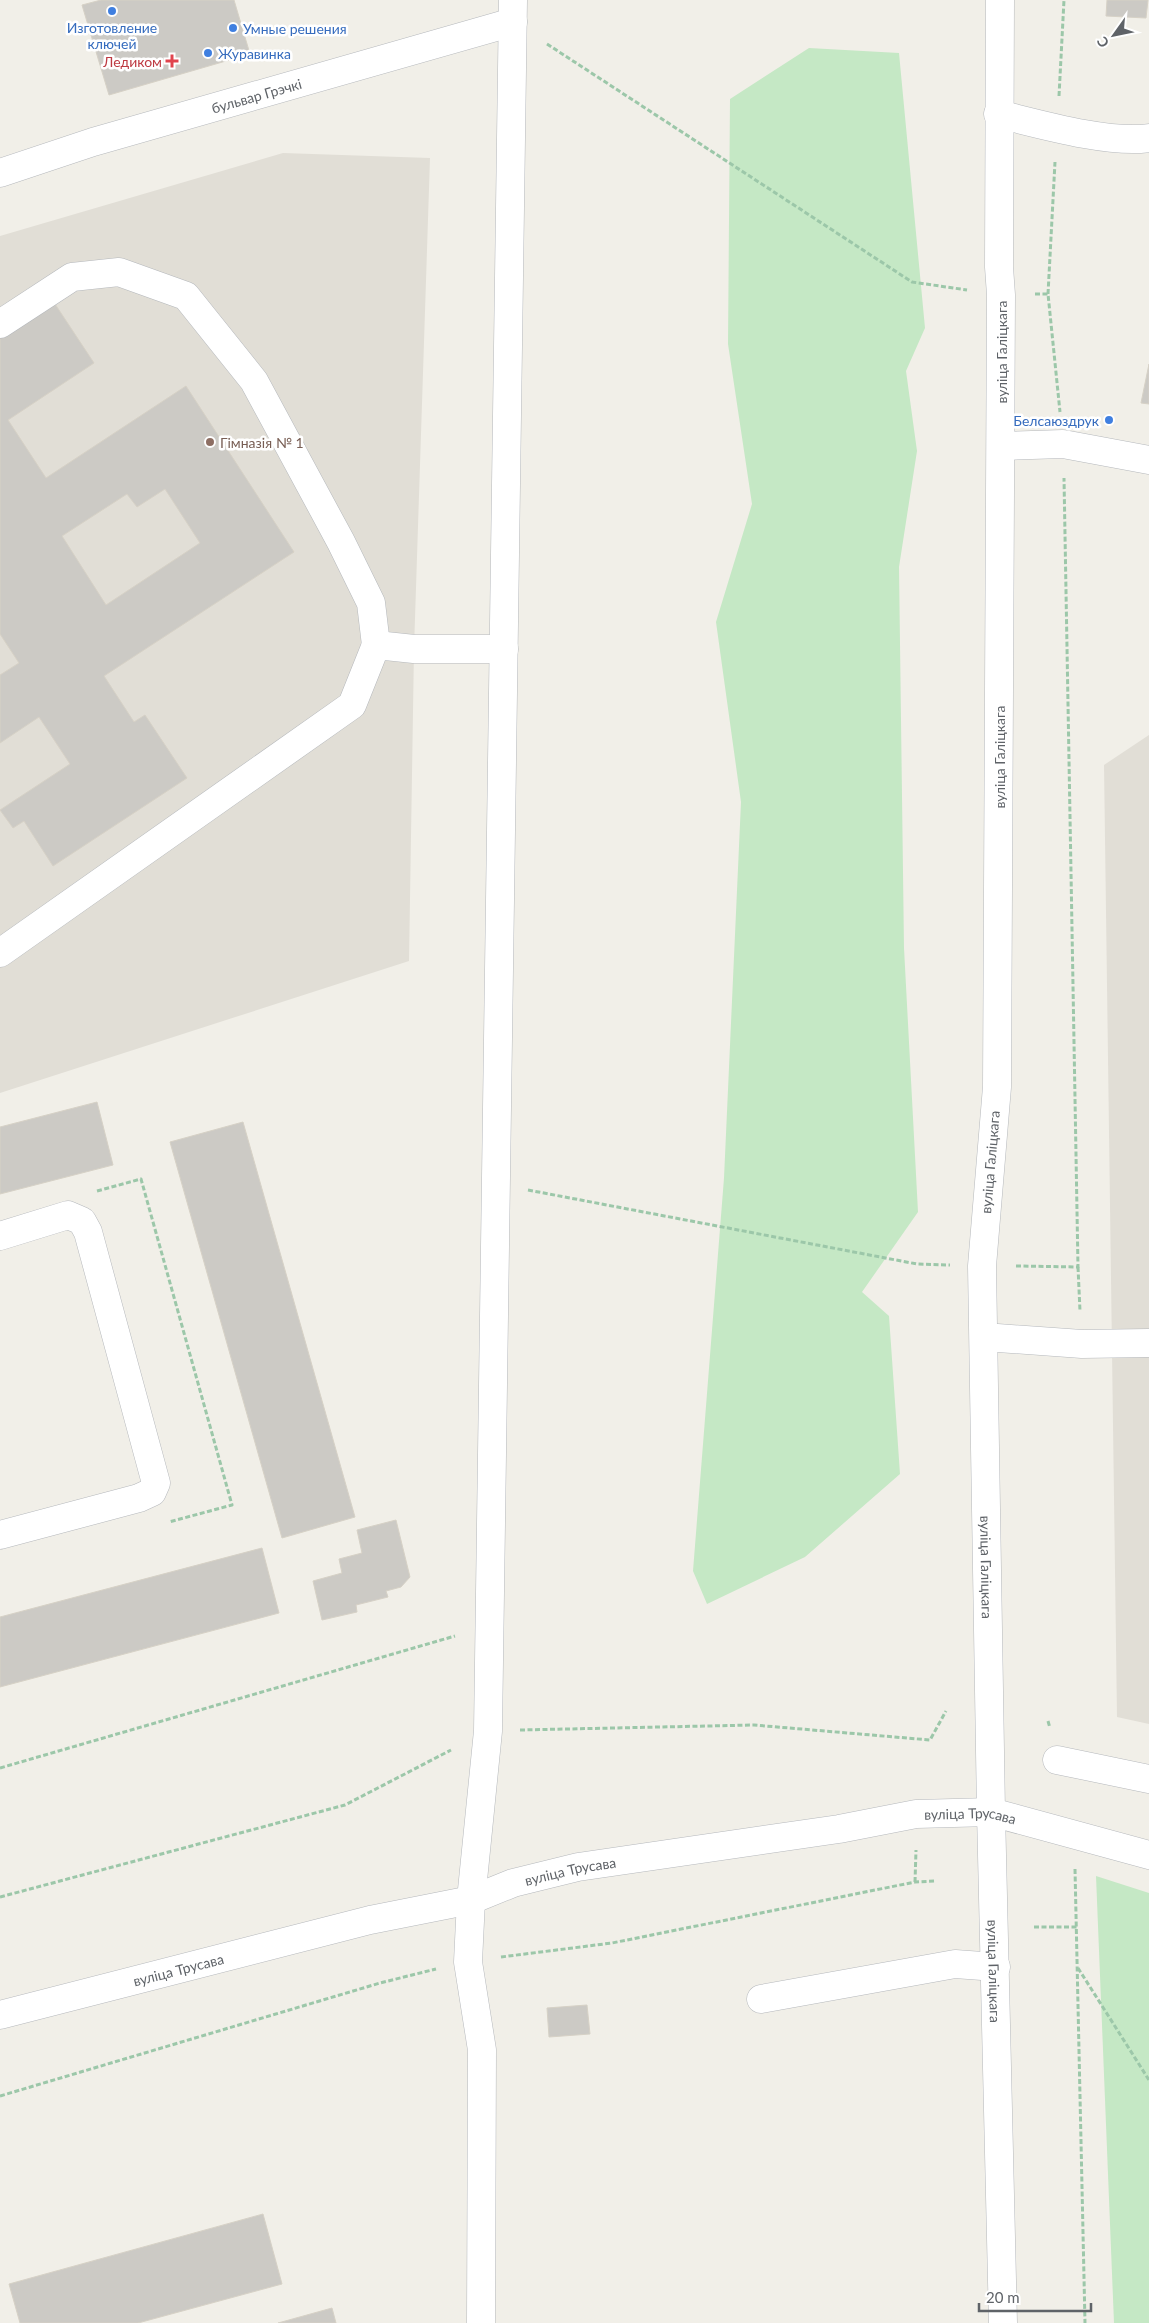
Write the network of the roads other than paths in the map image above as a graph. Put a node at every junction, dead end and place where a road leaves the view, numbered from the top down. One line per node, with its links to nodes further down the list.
1 (1000, 0): 3 (street, вуліца Галіцкага)
2 (513, 11): 5 (street, бульвар Грэчкі); 10 (street)
3 (998, 114): 4 (street); 7 (street, вуліца Галіцкага)
4 (1149, 138)
5 (0, 173)
6 (0, 324): 9 (street)
7 (1001, 446): 8 (street); 13 (street, вуліца Галіцкага)
8 (1149, 460)
9 (376, 645): 10 (street); 11 (street)
10 (504, 649): 20 (street)
11 (0, 953)
12 (0, 1236): 15 (street)
13 (984, 1337): 14 (street); 18 (street, вуліца Галіцкага)
14 (1149, 1343)
15 (0, 1535)
16 (1057, 1760): 17 (street)
17 (1149, 1779)
18 (991, 1812): 19 (street, вуліца Трусава); 20 (street, вуліца Трусава); 21 (street, вуліца Галіцкага)
19 (1149, 1855)
20 (471, 1900): 23 (street, вуліца Трусава); 24 (street)
21 (996, 1967): 22 (street); 25 (street, вуліца Галіцкага)
22 (761, 1999)
23 (0, 2015)
24 (481, 2323)
25 (1003, 2323)

